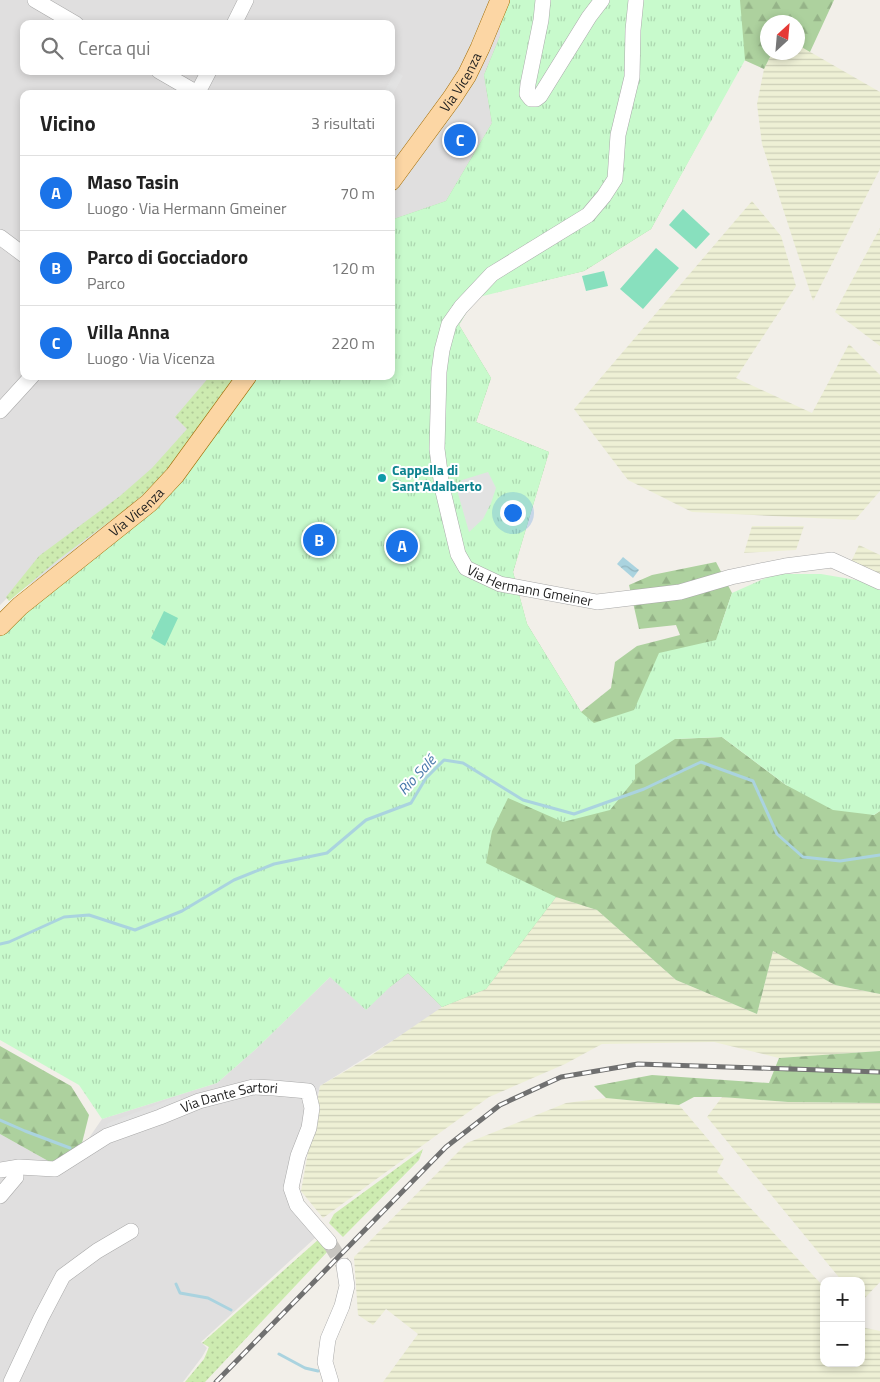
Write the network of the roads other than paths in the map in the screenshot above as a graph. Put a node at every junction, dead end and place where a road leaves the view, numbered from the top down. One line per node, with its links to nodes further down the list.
1 (35, 0): 7 (street)
2 (246, 0): 8 (street)
3 (500, 0): 13 (main road, Via Vicenza)
4 (542, 0): 5 (street)
5 (602, 0)
6 (636, 0): 19 (street, Via Hermann Gmeiner)
7 (69, 20)
8 (236, 20)
9 (166, 75): 11 (street)
10 (207, 75): 12 (street)
11 (192, 90)
12 (199, 90)
13 (395, 176)
14 (0, 237): 15 (street)
15 (20, 252)
16 (28, 380): 18 (street)
17 (244, 380): 20 (main road, Via Vicenza)
18 (0, 411)
19 (880, 582)
20 (0, 626)
21 (0, 1170): 25 (street, Via Dante Sartori)
22 (16, 1177): 23 (street)
23 (0, 1196)
24 (132, 1231): 27 (street)
25 (329, 1242)
26 (344, 1266): 28 (street)
27 (11, 1382)
28 (330, 1382)

